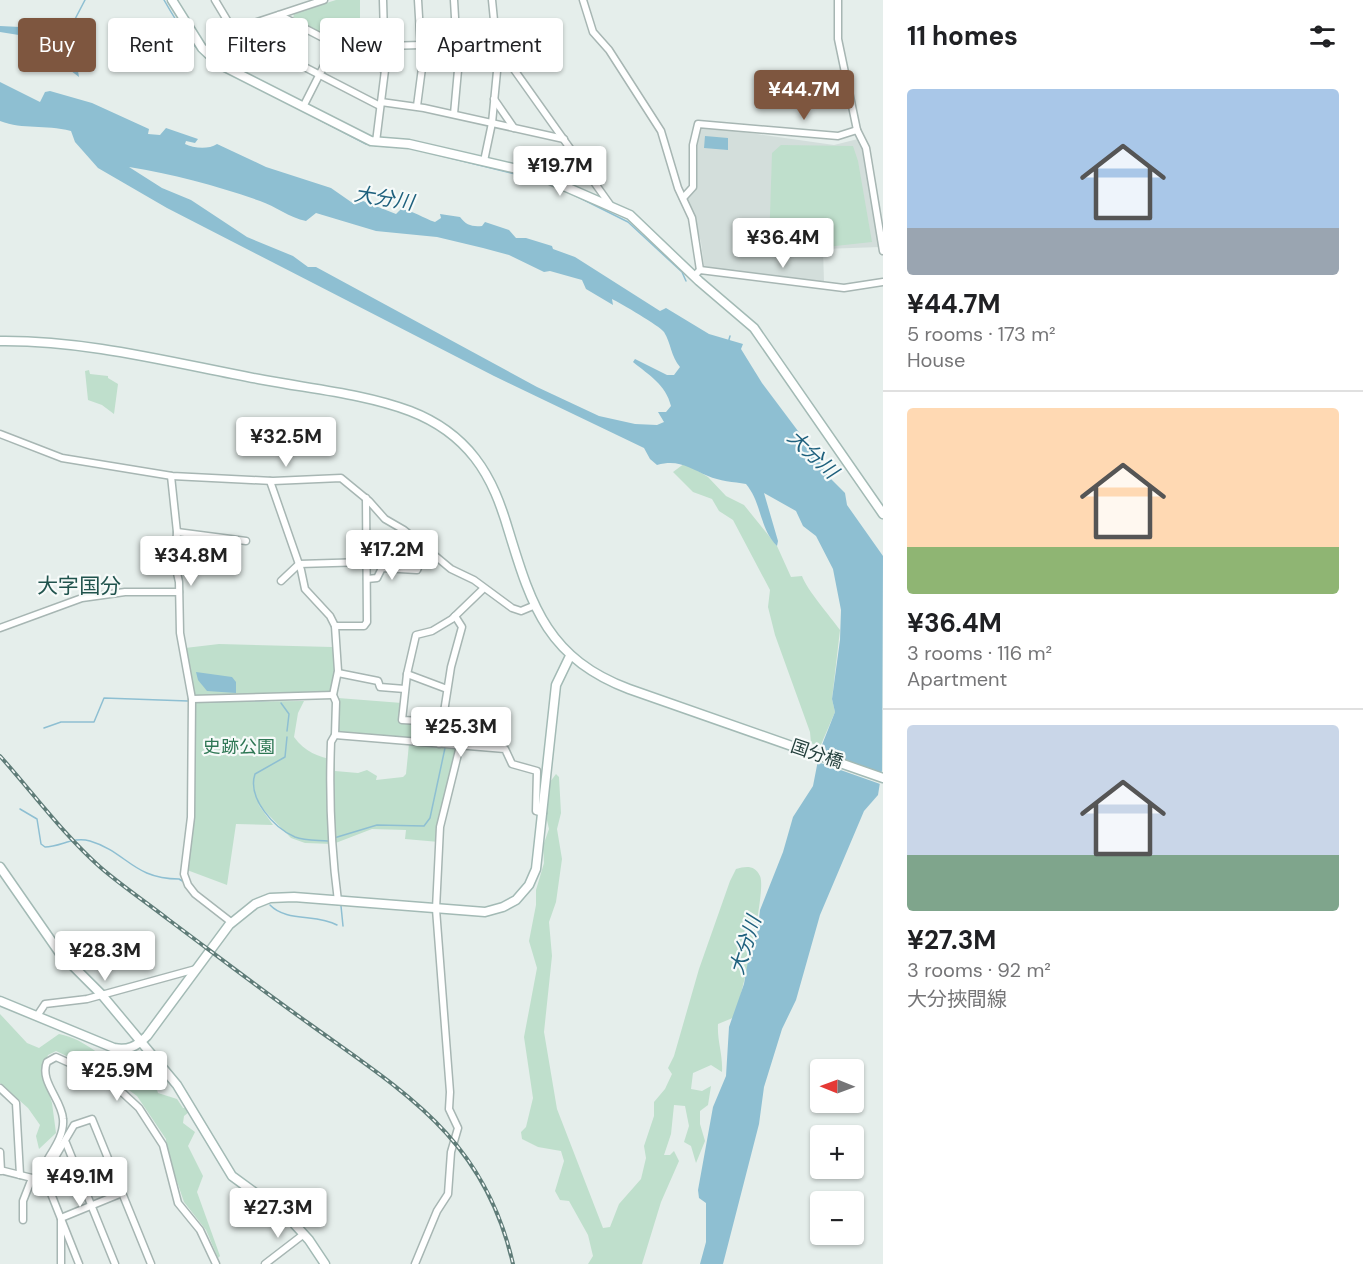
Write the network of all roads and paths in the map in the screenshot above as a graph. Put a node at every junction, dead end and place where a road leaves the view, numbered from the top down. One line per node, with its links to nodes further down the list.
1 (172, 0): 19 (street)
2 (215, 0): 12 (street)
3 (324, 0): 10 (street)
4 (383, 0): 14 (street)
5 (418, 0): 15 (street)
6 (454, 0): 16 (street)
7 (492, 0): 17 (street)
8 (583, 0): 40 (street)
9 (838, 0): 36 (street)
10 (309, 2): 11 (street)
11 (279, 15): 13 (street); 18 (street)
12 (226, 18)
13 (270, 18)
14 (383, 18)
15 (419, 18)
16 (455, 18)
17 (494, 18)
18 (320, 36)
19 (206, 52)
20 (308, 69): 28 (street)
21 (235, 72): 32 (street)
22 (321, 72): 28 (street)
23 (385, 72): 30 (street)
24 (422, 72): 31 (street)
25 (458, 72): 33 (street)
26 (496, 72): 29 (street)
27 (516, 72): 37 (street)
28 (320, 75): 30 (street); 32 (street)
29 (494, 99): 34 (street); 35 (street)
30 (380, 104): 31 (street); 38 (street)
31 (417, 106): 33 (street)
32 (303, 107): 38 (street)
33 (454, 114): 34 (street)
34 (492, 123): 35 (street); 39 (street)
35 (515, 129): 37 (street)
36 (856, 130): 40 (street); 42 (street)
37 (564, 140): 41 (street)
38 (376, 142): 39 (street)
39 (484, 161): 41 (street)
40 (683, 198): 43 (street)
41 (611, 206): 43 (street)
42 (883, 251)
43 (697, 273): 44 (street); 50 (street)
44 (883, 282)
45 (0, 341): 60 (street, 国分橋)
46 (0, 434): 47 (street)
47 (171, 476): 48 (street); 51 (street)
48 (270, 481): 49 (street); 55 (street)
49 (366, 498): 53 (street); 54 (street)
50 (883, 514)
51 (177, 532): 52 (street); 59 (street)
52 (246, 541)
53 (426, 548): 56 (street); 60 (street)
54 (366, 562): 55 (street); 56 (street)
55 (299, 564): 57 (street); 62 (street)
56 (367, 579): 62 (street)
57 (281, 580)
58 (482, 590): 61 (street)
59 (179, 592): 63 (street); 70 (street)
60 (533, 606): 64 (street, 国分橋)
61 (455, 616): 66 (street); 68 (street)
62 (334, 626): 65 (street)
63 (0, 628)
64 (570, 656): 75 (street, 国分橋); 76 (street)
65 (338, 673): 67 (street); 69 (street)
66 (407, 674): 67 (street); 68 (street)
67 (405, 689): 71 (street)
68 (447, 689): 71 (street)
69 (333, 695): 70 (street); 72 (street)
70 (192, 699): 80 (street)
71 (441, 722): 73 (street)
72 (335, 735): 73 (street); 78 (street)
73 (439, 744): 74 (street)
74 (460, 746): 76 (street); 79 (street)
75 (883, 778)
76 (543, 813): 79 (street)
77 (0, 867): 82 (street)
78 (338, 901): 79 (street); 80 (street)
79 (436, 909): 104 (street)
80 (231, 922): 81 (street)
81 (196, 969): 82 (street); 85 (street)
82 (102, 995): 84 (street); 85 (street)
83 (0, 1001): 84 (street)
84 (37, 1016): 85 (street)
85 (141, 1042): 96 (street)
86 (0, 1088): 90 (street)
87 (66, 1143): 91 (street); 92 (street); 93 (street)
88 (0, 1152): 89 (street)
89 (1, 1170): 90 (street)
90 (20, 1175): 91 (street)
91 (38, 1179): 94 (street); 95 (street); 101 (street)
92 (122, 1193): 93 (street); 100 (street)
93 (92, 1206): 94 (street); 99 (street)
94 (61, 1218): 97 (street); 98 (street)
95 (22, 1220)
96 (304, 1234): 102 (street); 103 (street)
97 (61, 1264)
98 (79, 1264)
99 (115, 1264)
100 (151, 1264)
101 (216, 1264)
102 (265, 1264)
103 (325, 1264)
104 (415, 1264)

